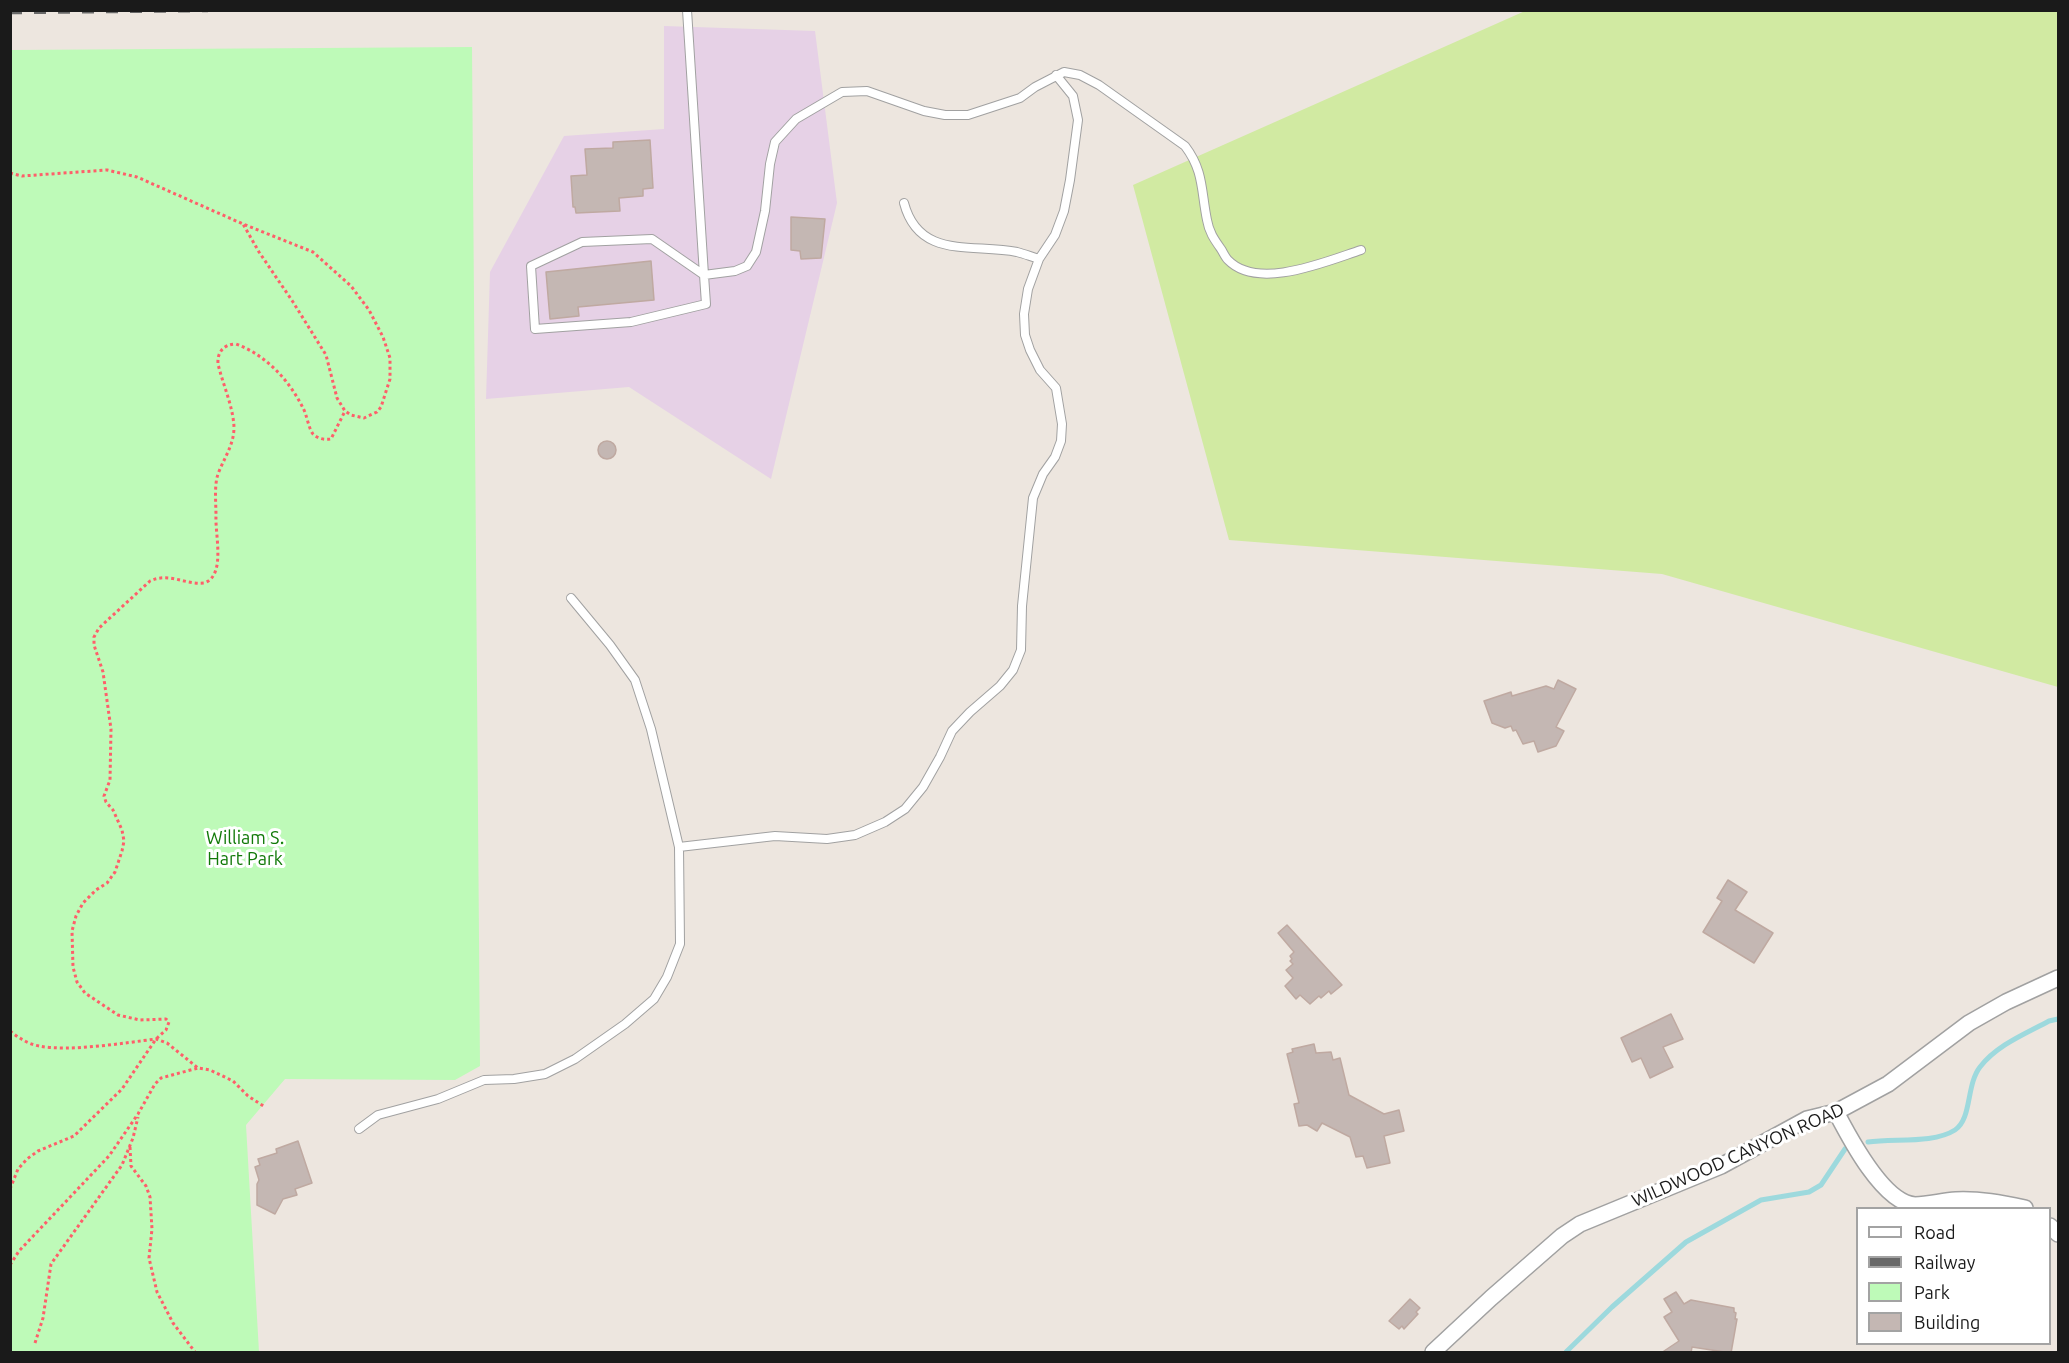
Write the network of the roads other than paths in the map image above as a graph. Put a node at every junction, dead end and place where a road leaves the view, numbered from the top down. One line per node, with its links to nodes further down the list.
1 (687, 10): 6 (lane)
2 (1056, 75): 4 (lane); 5 (lane); 6 (lane)
3 (904, 203): 5 (lane)
4 (1361, 250)
5 (1040, 259): 8 (lane)
6 (704, 275): 6 (lane)
7 (571, 598): 8 (lane)
8 (679, 847): 11 (lane)
9 (2058, 978): 10 (street, WILDWOOD CANYON ROAD)
10 (1836, 1112): 12 (street); 13 (street, WILDWOOD CANYON ROAD)
11 (359, 1129)
12 (2017, 1207)
13 (1433, 1353)

